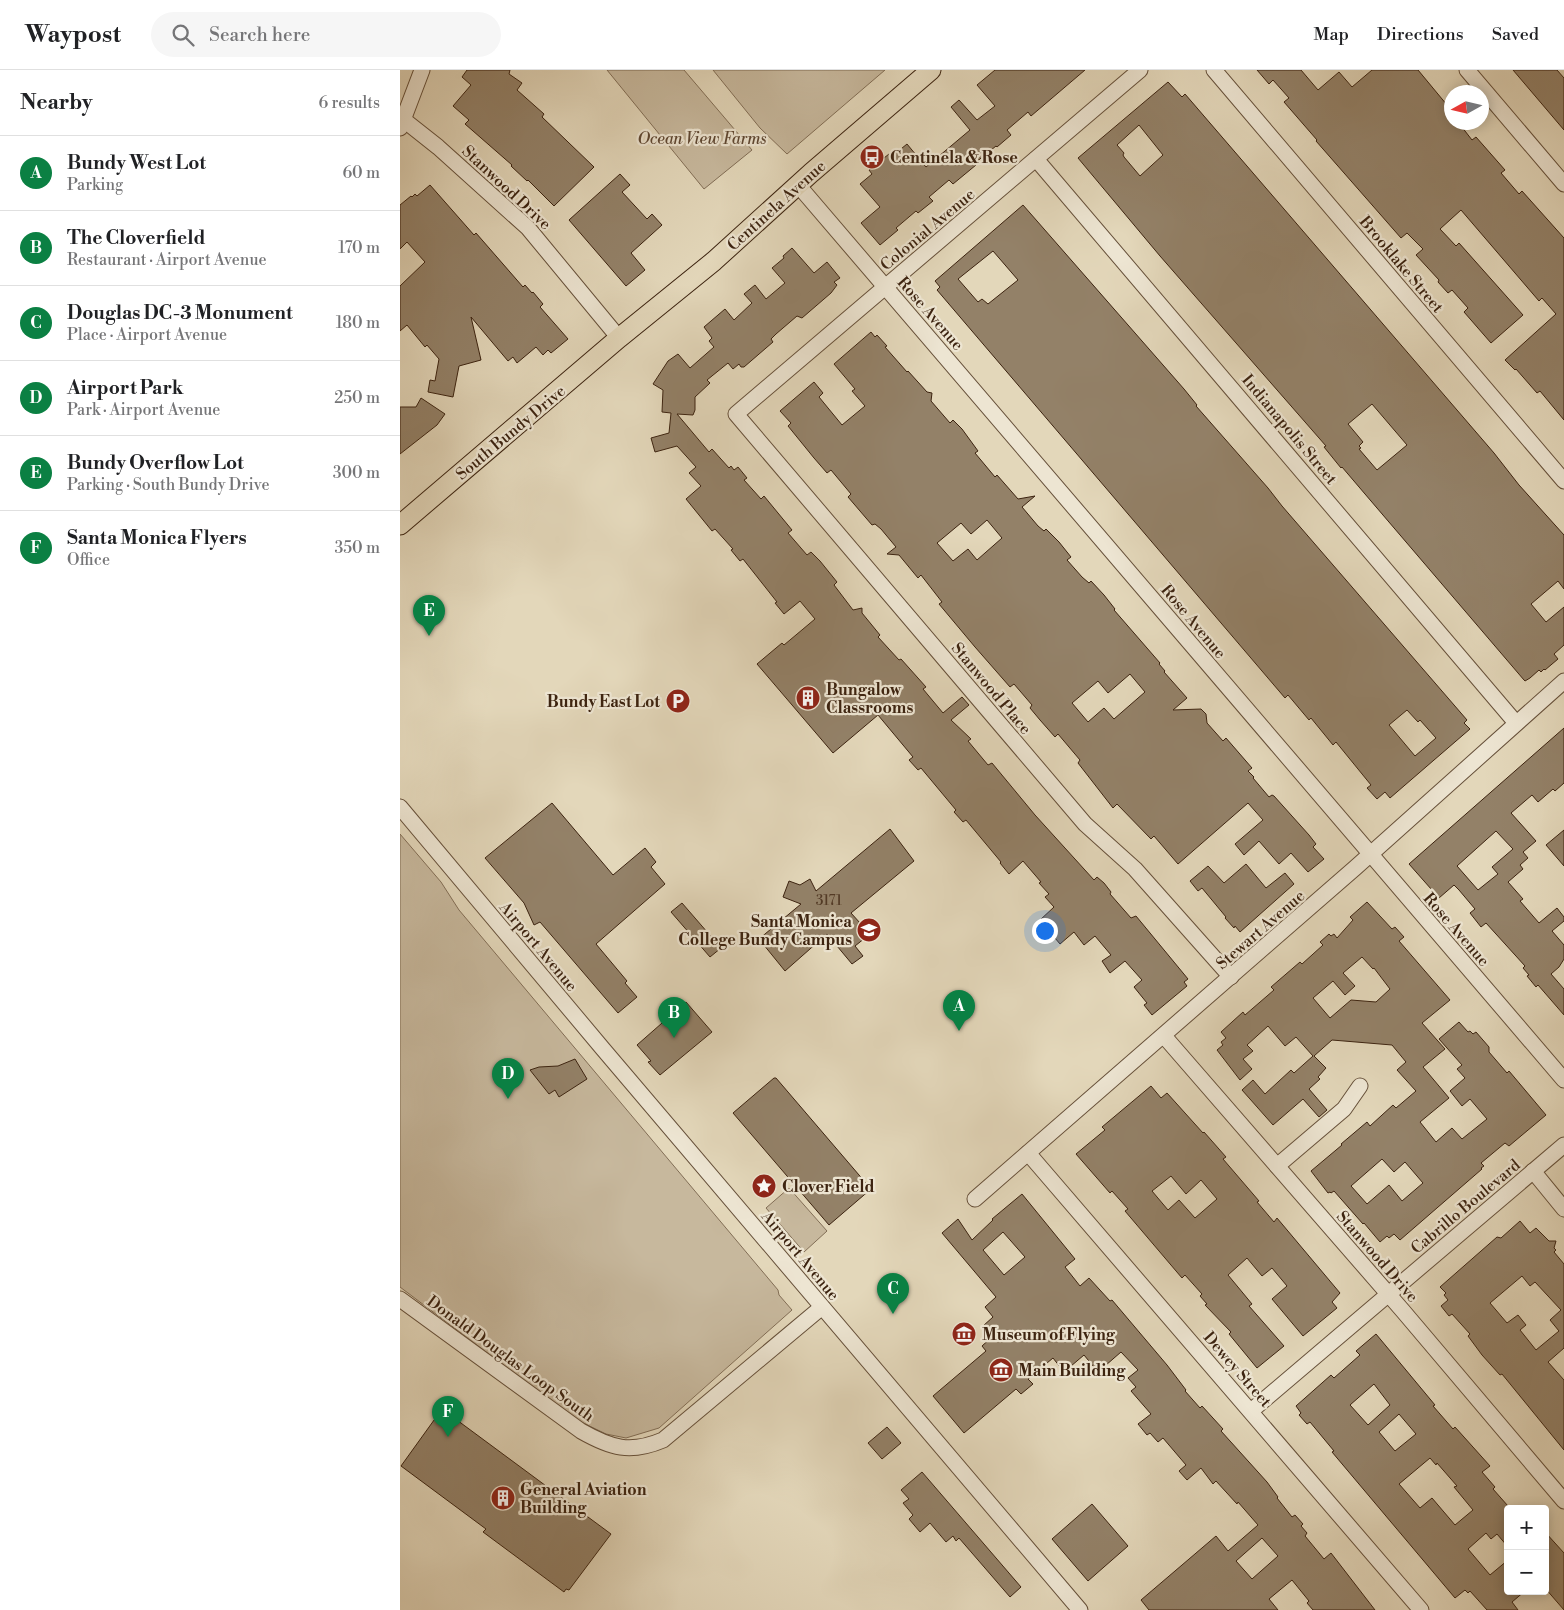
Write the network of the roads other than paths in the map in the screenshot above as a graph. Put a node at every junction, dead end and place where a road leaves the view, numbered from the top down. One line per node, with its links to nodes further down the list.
1 (422, 70): 6 (street)
2 (931, 70): 9 (main road, Centinela Avenue)
3 (1140, 70): 7 (street, Colonial Avenue)
4 (1214, 70): 13 (street, Brooklake Street)
5 (1467, 70): 8 (street)
6 (401, 122): 11 (street, Stanwood Drive)
7 (1036, 159): 10 (street, Colonial Avenue); 16 (street, Indianapolis Street)
8 (1564, 184)
9 (798, 185): 10 (street, Rose Avenue); 11 (main road, Centinela Avenue)
10 (886, 287): 12 (street, Colonial Avenue); 18 (street, Rose Avenue)
11 (619, 338): 14 (main road, South Bundy Drive)
12 (736, 414): 19 (street, Stanwood Place)
13 (1564, 481)
14 (400, 525)
15 (1564, 681): 16 (street, Stewart Avenue)
16 (1516, 723): 18 (street, Stewart Avenue)
17 (400, 807): 31 (street, Airport Avenue)
18 (1369, 854): 19 (street, Stewart Avenue); 21 (street, Rose Avenue)
19 (1230, 977): 20 (street, Stewart Avenue)
20 (1164, 1036): 24 (street, Stewart Avenue); 25 (street, Stanwood Drive)
21 (1564, 1080)
22 (1360, 1086): 25 (street)
23 (1564, 1145): 26 (street, Cabrillo Boulevard)
24 (1028, 1153): 27 (street, Stewart Avenue); 32 (street, Dewey Street)
25 (1277, 1166): 29 (street, Stanwood Drive)
26 (1533, 1172): 28 (street); 29 (street, Cabrillo Boulevard)
27 (975, 1199)
28 (1564, 1209)
29 (1388, 1295): 32 (street, Cabrillo Boulevard); 33 (street, Stanwood Drive)
30 (400, 1299): 31 (street, Donald Douglas Loop South)
31 (822, 1307): 34 (street, Airport Avenue)
32 (1251, 1411): 35 (street, Dewey Street)
33 (1564, 1501)
34 (1080, 1610)
35 (1421, 1610)

